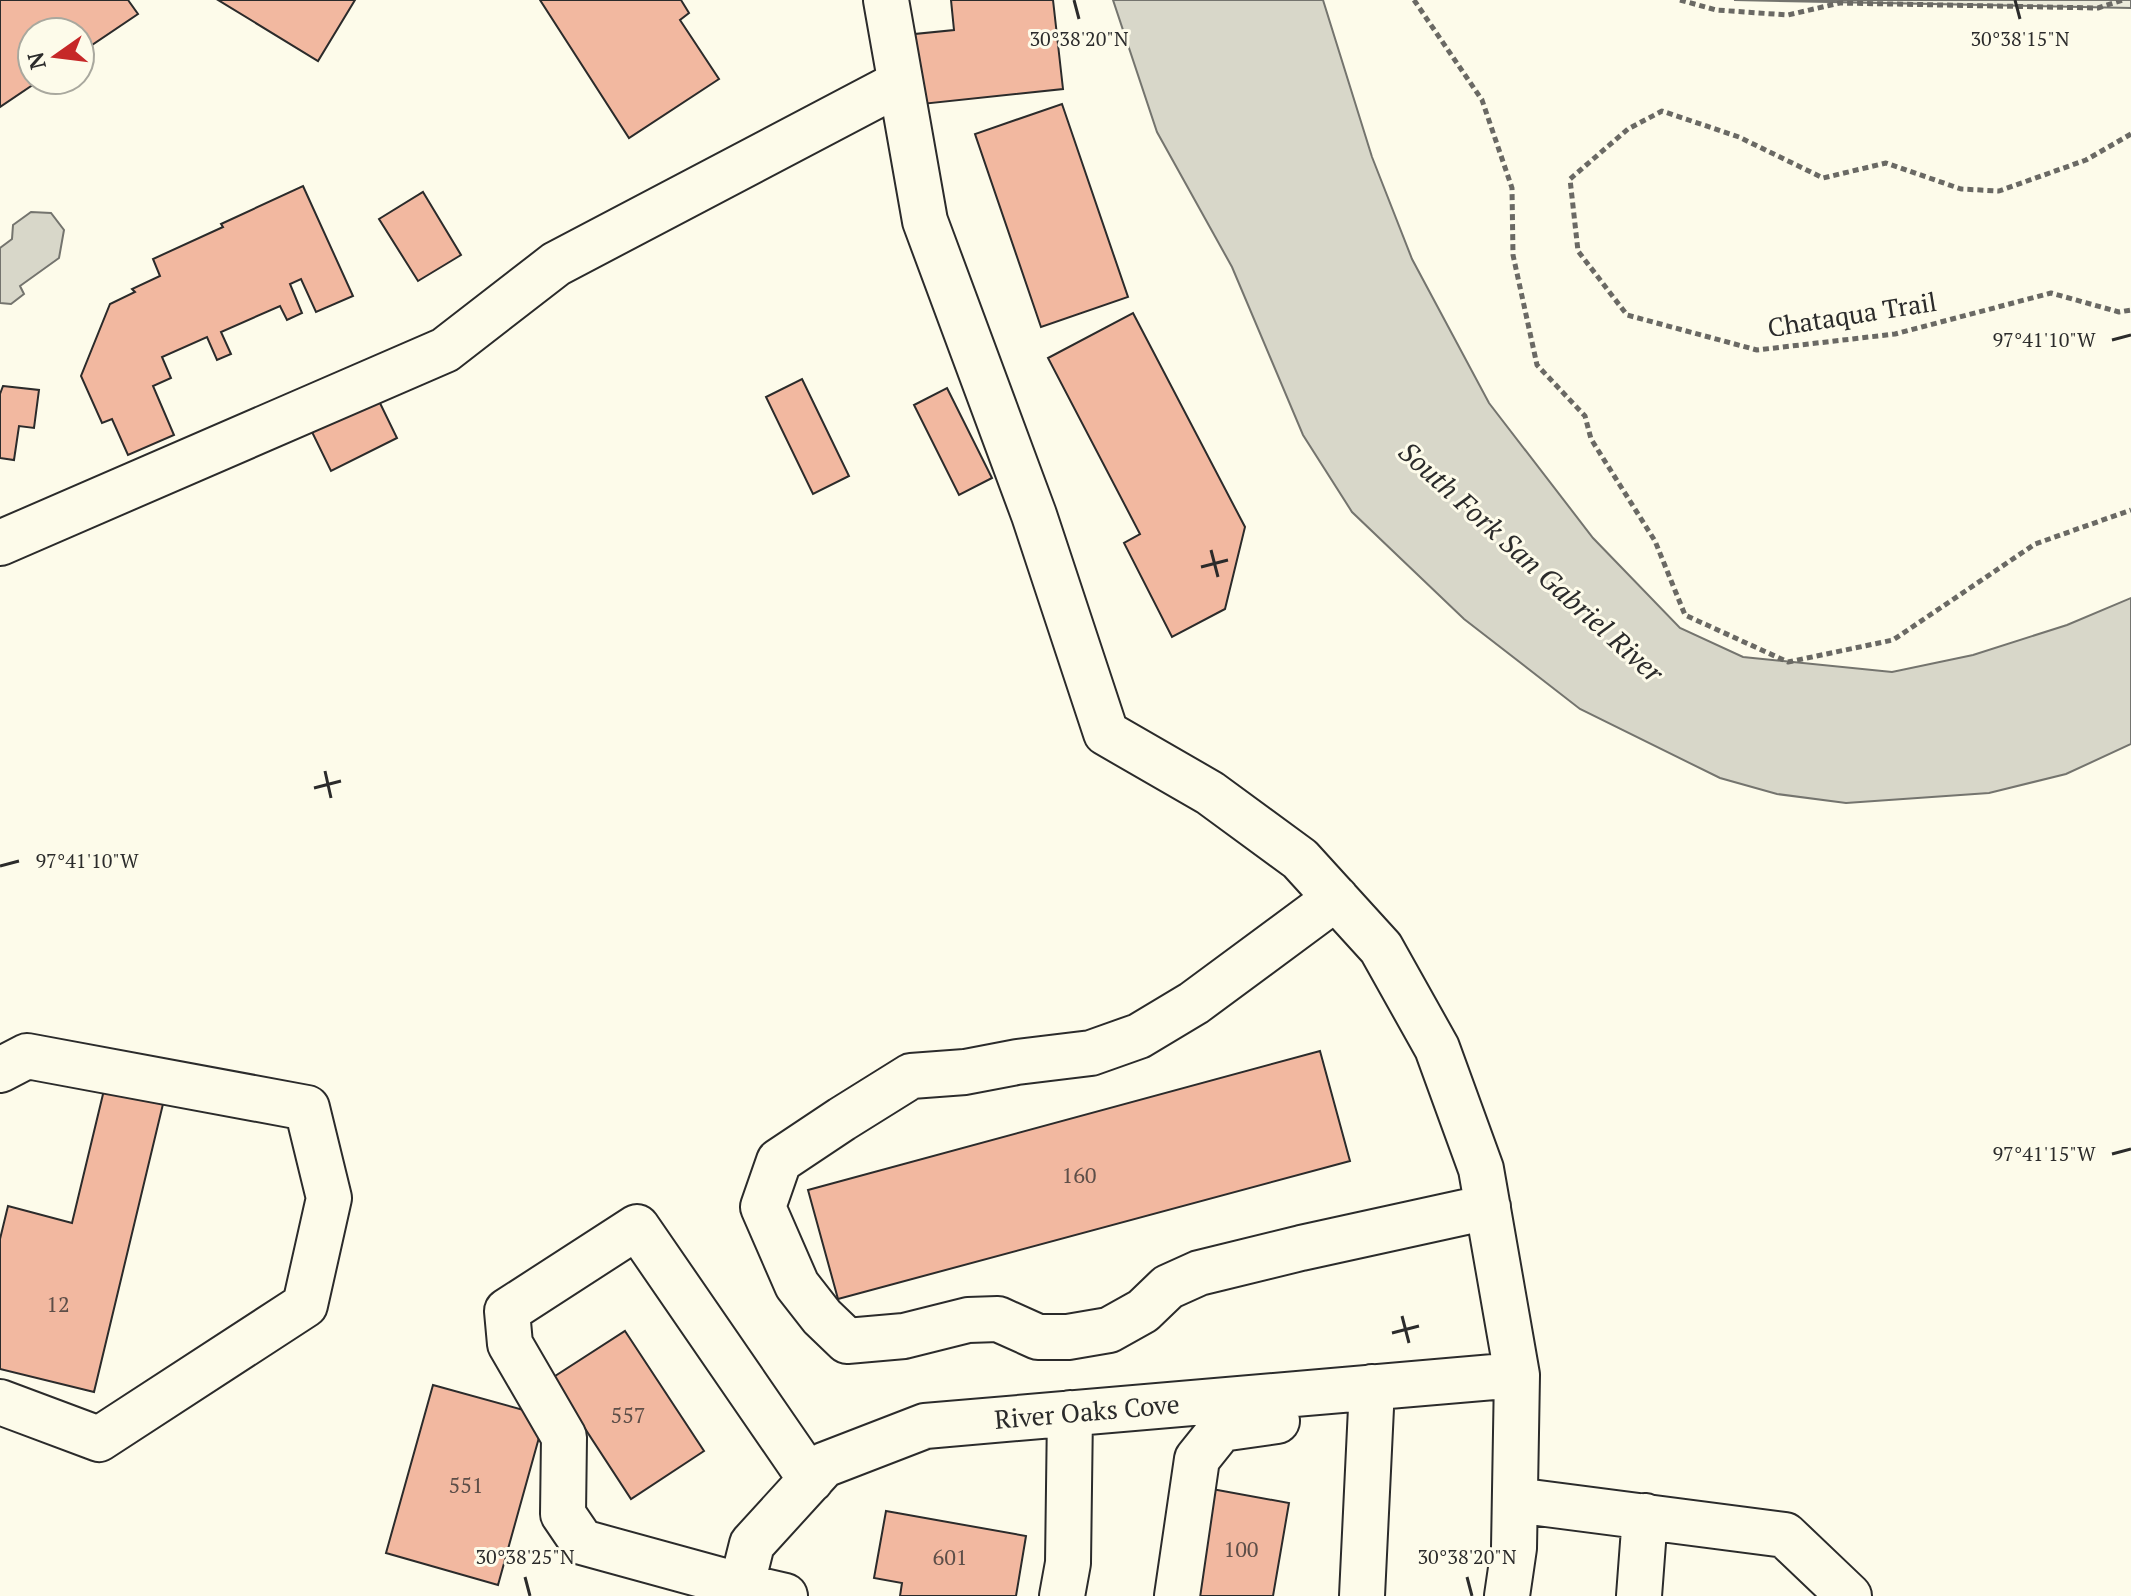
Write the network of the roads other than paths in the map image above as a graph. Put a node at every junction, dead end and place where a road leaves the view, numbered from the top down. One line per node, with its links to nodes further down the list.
1 (886, 0): 2 (street)
2 (900, 83): 3 (street); 4 (street)
3 (0, 543)
4 (1336, 898): 6 (street); 6 (street)
5 (0, 1070): 9 (street)
6 (1488, 1207): 7 (street)
7 (1517, 1375): 8 (street, River Oaks Cove); 12 (street)
8 (1371, 1401): 10 (street, River Oaks Cove); 17 (street); 18 (street)
9 (0, 1402)
10 (1070, 1413): 11 (street, River Oaks Cove); 16 (street)
11 (811, 1480): 14 (street, River Oaks Cove); 14 (street)
12 (1515, 1500): 13 (street); 19 (street)
13 (1645, 1516): 20 (street); 21 (street)
14 (741, 1591): 15 (street)
15 (785, 1596)
16 (1062, 1596)
17 (1177, 1596)
18 (1362, 1596)
19 (1507, 1596)
20 (1639, 1596)
21 (1849, 1596)

